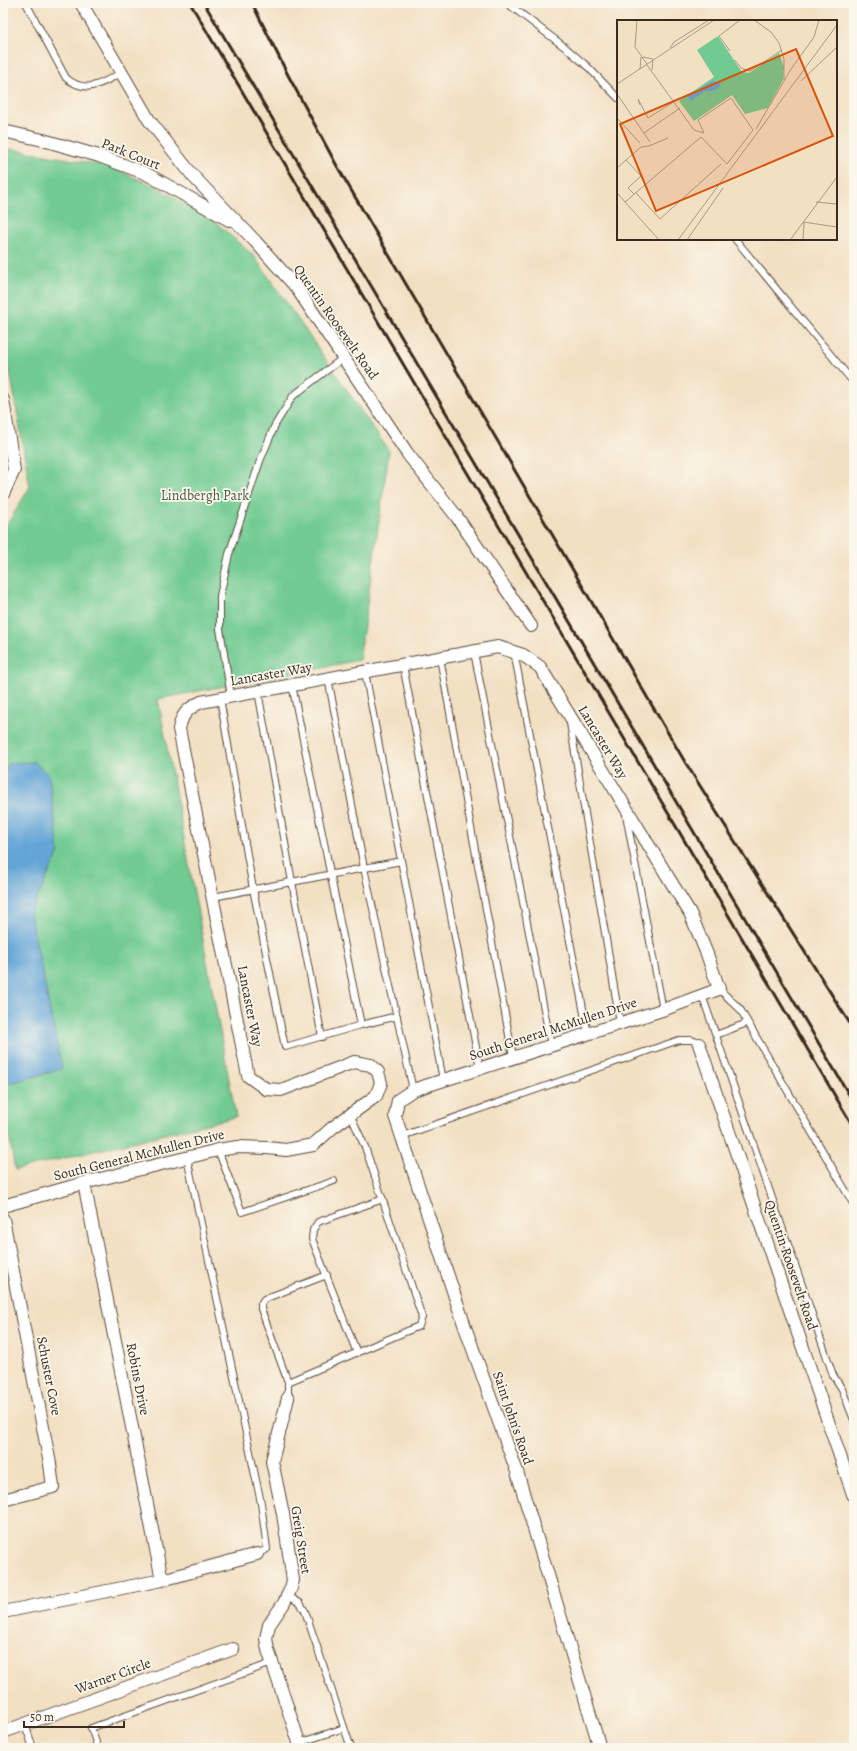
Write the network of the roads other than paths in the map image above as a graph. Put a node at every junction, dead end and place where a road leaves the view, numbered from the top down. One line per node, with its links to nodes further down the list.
1 (26, 3): 4 (lane)
2 (81, 3): 4 (street, Quentin Roosevelt Road)
3 (507, 3): 5 (lane)
4 (121, 73): 7 (street, Quentin Roosevelt Road)
5 (617, 97)
6 (3, 131): 7 (street, Park Court)
7 (239, 226): 9 (street, Quentin Roosevelt Road)
8 (736, 240): 10 (lane)
9 (344, 358): 13 (street, Quentin Roosevelt Road); 22 (lane)
10 (854, 383)
11 (3, 400): 12 (street)
12 (3, 494)
13 (531, 626)
14 (474, 652): 15 (street, Lancaster Way); 16 (street, Lancaster Way); 42 (lane)
15 (514, 652): 23 (street, Lancaster Way); 38 (lane)
16 (440, 658): 17 (street, Lancaster Way); 43 (lane)
17 (403, 664): 18 (street, Lancaster Way); 44 (lane)
18 (365, 672): 19 (street, Lancaster Way); 25 (lane)
19 (328, 678): 20 (street, Lancaster Way); 26 (lane)
20 (292, 685): 21 (street, Lancaster Way); 27 (lane)
21 (258, 691): 22 (street, Lancaster Way); 28 (lane)
22 (226, 697): 29 (lane); 30 (street, Lancaster Way)
23 (569, 714): 24 (street, Lancaster Way); 36 (lane)
24 (625, 806): 31 (street, Lancaster Way); 33 (lane)
25 (401, 861): 26 (lane); 45 (lane)
26 (364, 868): 27 (lane); 34 (lane)
27 (331, 875): 28 (lane); 37 (lane)
28 (292, 882): 29 (lane); 40 (lane)
29 (253, 890): 30 (lane); 40 (lane)
30 (213, 897): 48 (street, Lancaster Way)
31 (719, 989): 32 (street, South General McMullen Drive); 35 (lane)
32 (702, 996): 33 (street, South General McMullen Drive); 39 (lane)
33 (663, 1010): 36 (street, South General McMullen Drive)
34 (397, 1016): 37 (lane); 46 (lane)
35 (748, 1022): 39 (lane); 56 (lane)
36 (620, 1023): 38 (street, South General McMullen Drive)
37 (362, 1025): 40 (lane)
38 (588, 1034): 42 (street, South General McMullen Drive)
39 (716, 1035): 63 (lane)
40 (322, 1037)
41 (699, 1044): 50 (lane); 64 (street, Quentin Roosevelt Road)
42 (551, 1045): 43 (street, South General McMullen Drive)
43 (513, 1058): 44 (street, South General McMullen Drive)
44 (480, 1068): 45 (street, South General McMullen Drive)
45 (443, 1080): 46 (street, South General McMullen Drive)
46 (413, 1090): 47 (street, South General McMullen Drive)
47 (398, 1100): 50 (street, Saint John's Road)
48 (366, 1104): 49 (street, South General McMullen Drive)
49 (350, 1114): 51 (street, South General McMullen Drive); 55 (lane)
50 (402, 1136): 79 (street, Saint John's Road)
51 (218, 1150): 52 (street, South General McMullen Drive); 53 (lane)
52 (188, 1158): 54 (street, South General McMullen Drive); 66 (lane)
53 (334, 1181)
54 (84, 1183): 57 (street, South General McMullen Drive); 67 (street, Robins Drive)
55 (383, 1199): 59 (lane); 60 (lane)
56 (854, 1205)
57 (3, 1206)
58 (3, 1219): 65 (street, Schuster Cove)
59 (326, 1275): 60 (lane); 61 (lane)
60 (357, 1353): 61 (lane)
61 (288, 1382): 62 (lane)
62 (288, 1398): 68 (street, Greig Street)
63 (854, 1420)
64 (854, 1497)
65 (3, 1500)
66 (257, 1554): 67 (street)
67 (162, 1580): 69 (street)
68 (288, 1596): 71 (street, Greig Street); 73 (lane)
69 (3, 1612)
70 (233, 1649): 72 (street, Warner Circle)
71 (272, 1663): 75 (street, Greig Street); 77 (lane)
72 (25, 1724): 74 (street, Warner Circle); 76 (lane)
73 (344, 1728): 75 (lane); 78 (lane)
74 (3, 1732)
75 (300, 1745)
76 (33, 1748)
77 (98, 1748)
78 (351, 1748)
79 (600, 1748)

